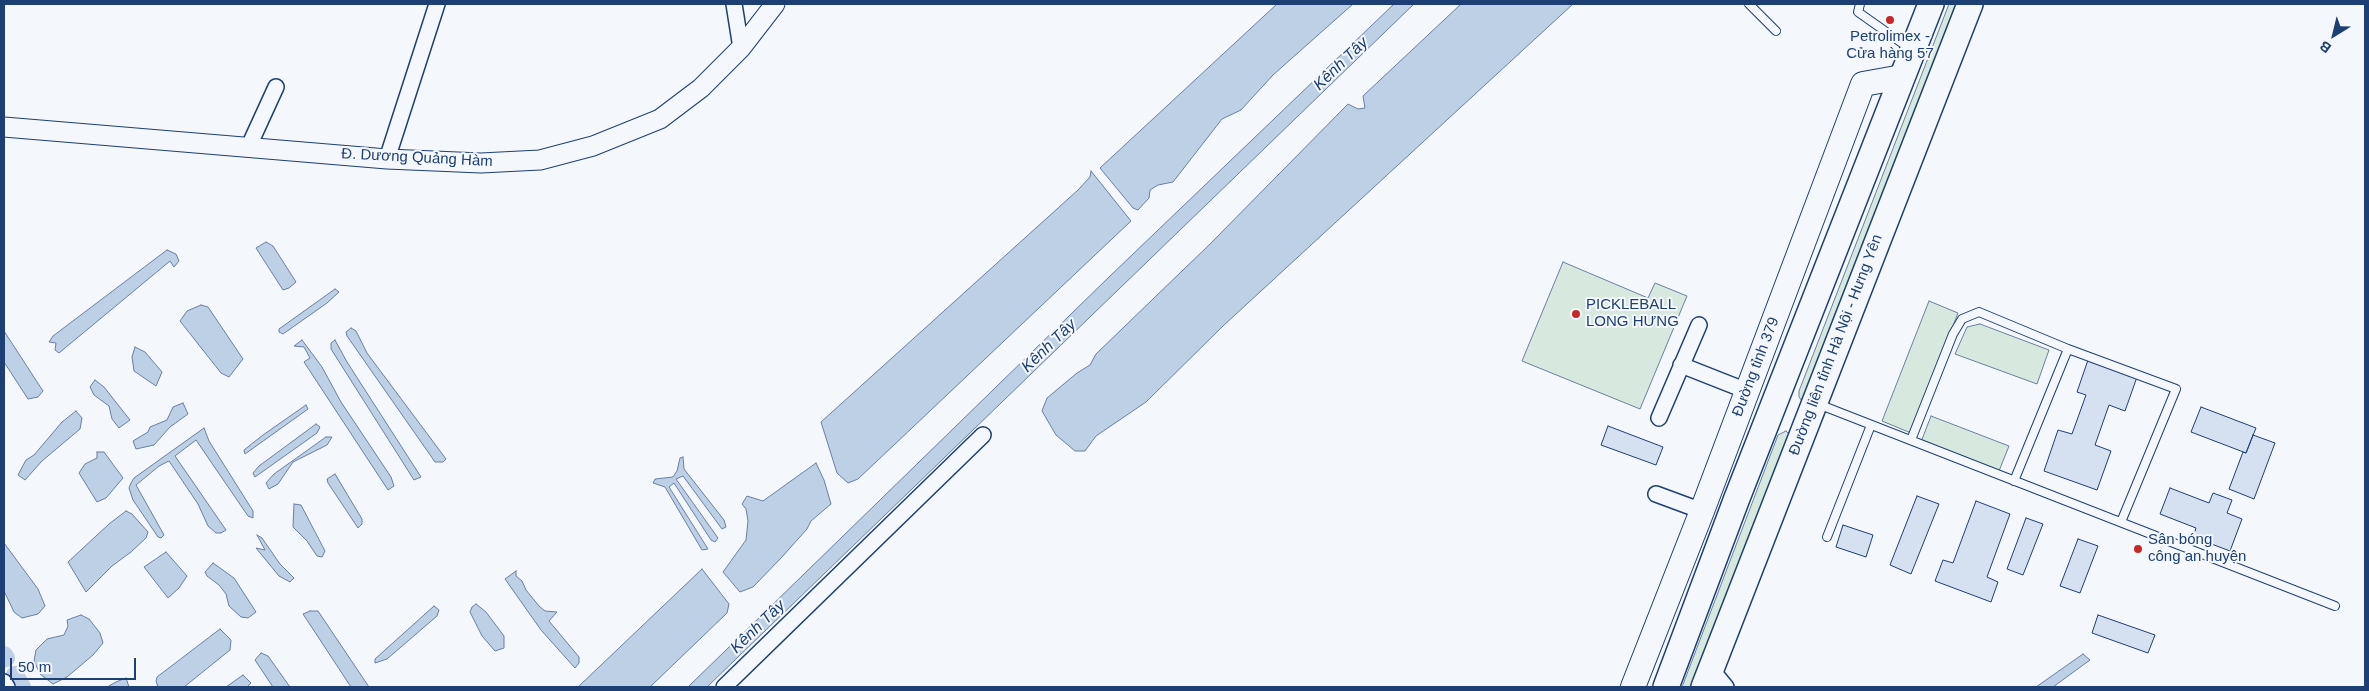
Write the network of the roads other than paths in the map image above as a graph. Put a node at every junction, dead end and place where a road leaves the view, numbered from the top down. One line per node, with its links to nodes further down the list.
1 (437, 4): 15 (street)
2 (734, 4): 9 (street)
3 (775, 4): 9 (street, Đ. Dương Quảng Hàm)
4 (1749, 4): 8 (lane)
5 (1860, 4): 10 (lane)
6 (1931, 4): 10 (highway)
7 (1970, 4): 21 (highway, Đường liên tỉnh Hà Nội - Hưng Yên)
8 (1776, 31)
9 (741, 48): 15 (street, Đ. Dương Quảng Hàm)
10 (1913, 50): 11 (highway)
11 (1902, 77): 19 (main road, Đường tỉnh 379); 20 (highway)
12 (276, 87): 14 (street)
13 (4, 127): 14 (street, Đ. Dương Quảng Hàm)
14 (249, 146): 15 (street, Đ. Dương Quảng Hàm)
15 (387, 158)
16 (1699, 325): 18 (street)
17 (2068, 349): 25 (lane); 26 (lane); 30 (lane)
18 (1681, 364): 19 (street); 22 (street)
19 (1747, 391): 20 (main road); 28 (main road, Đường tỉnh 379)
20 (1773, 406): 21 (highway); 29 (highway)
21 (1809, 414): 23 (lane); 33 (highway, Đường liên tỉnh Hà Nội - Hưng Yên)
22 (1659, 418)
23 (1871, 425): 25 (lane); 31 (lane)
24 (983, 435): 36 (street)
25 (1911, 440): 26 (lane)
26 (2014, 481): 30 (lane)
27 (1656, 494): 28 (street)
28 (1702, 511): 29 (main road); 37 (main road, Đường tỉnh 379)
29 (1728, 521): 38 (highway)
30 (2121, 522): 32 (lane)
31 (1827, 537)
32 (2335, 606)
33 (1714, 681)
34 (4, 682): 35 (street)
35 (6, 687)
36 (724, 687)
37 (1633, 687)
38 (1666, 687)

